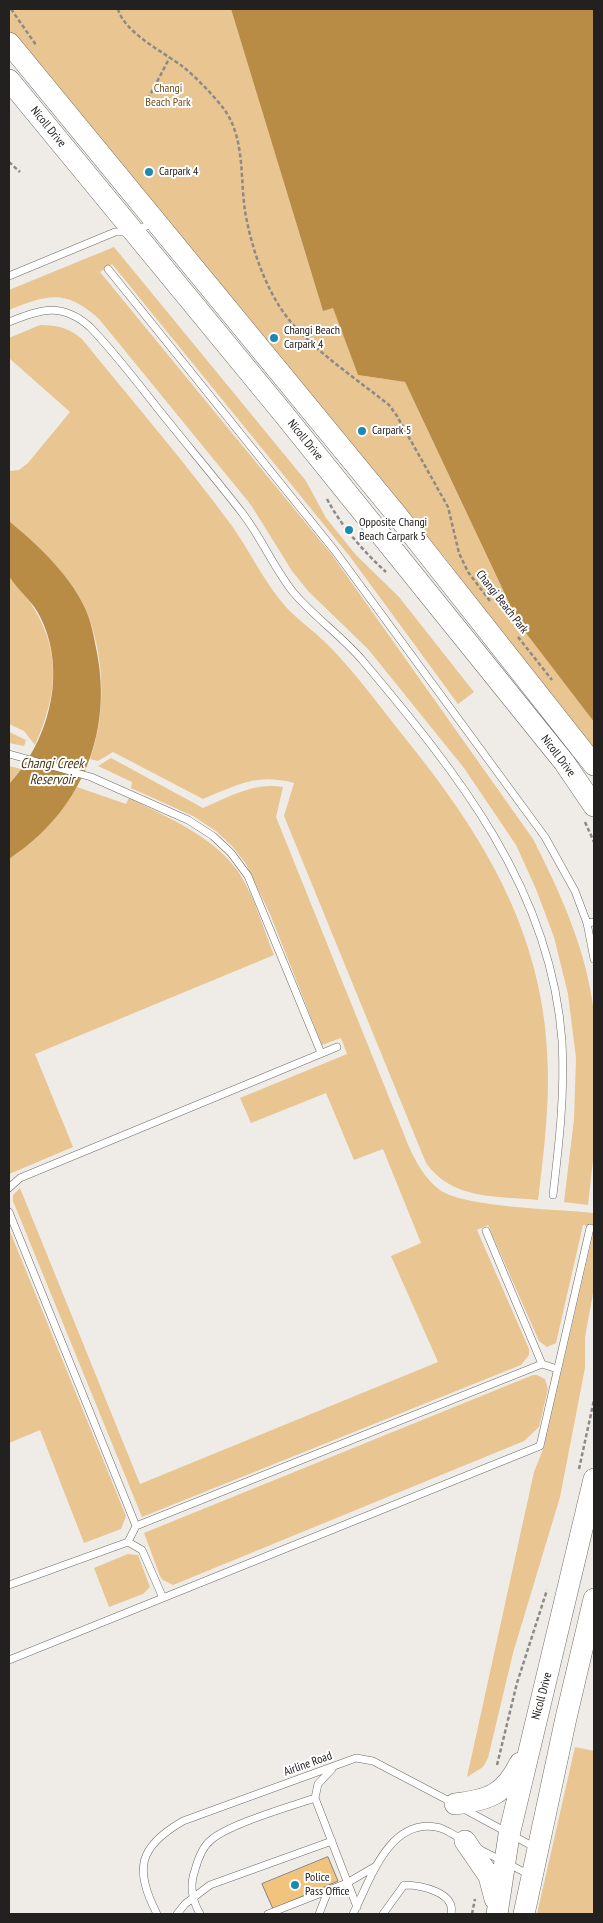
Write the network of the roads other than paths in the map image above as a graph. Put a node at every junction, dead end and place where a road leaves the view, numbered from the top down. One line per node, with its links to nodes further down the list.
1 (9, 43): 2 (main road, Nicoll Drive)
2 (24, 84): 3 (main road, Nicoll Drive); 4 (main road, Nicoll Drive)
3 (154, 222): 4 (lane); 7 (main road, Nicoll Drive)
4 (134, 232): 6 (lane); 7 (main road, Nicoll Drive)
5 (108, 270): 13 (lane)
6 (9, 276)
7 (197, 291): 9 (main road, Nicoll Drive)
8 (9, 322): 18 (lane)
9 (423, 567): 11 (main road, Nicoll Drive); 12 (main road, Nicoll Drive)
10 (9, 754): 16 (lane)
11 (594, 766)
12 (594, 806)
13 (591, 922): 14 (lane)
14 (594, 959)
15 (337, 1047): 16 (lane)
16 (321, 1053): 17 (lane)
17 (9, 1188)
18 (553, 1195)
19 (9, 1212): 25 (lane)
20 (590, 1228): 23 (lane)
21 (486, 1232): 22 (lane)
22 (542, 1364): 23 (lane); 25 (lane)
23 (557, 1369): 28 (lane)
24 (586, 1475): 31 (main road, Nicoll Drive)
25 (136, 1526): 26 (lane)
26 (128, 1542): 27 (lane); 28 (lane)
27 (9, 1585)
28 (163, 1598): 30 (lane)
29 (594, 1599): 38 (main road)
30 (9, 1660)
31 (530, 1742): 34 (main road); 35 (main road, Nicoll Drive)
32 (337, 1765): 33 (lane); 34 (lane, Airline Road); 46 (lane, Airline Road)
33 (315, 1798): 36 (lane); 44 (lane)
34 (455, 1804): 35 (lane, Airline Road)
35 (509, 1835): 38 (lane, Airline Road); 39 (main road, Nicoll Drive)
36 (332, 1841): 42 (lane); 44 (lane)
37 (465, 1841): 39 (lane); 40 (lane); 53 (main road)
38 (539, 1849): 41 (main road)
39 (504, 1861): 41 (lane); 53 (main road, Nicoll Drive)
40 (376, 1866): 42 (lane); 45 (lane)
41 (533, 1876): 54 (main road)
42 (347, 1883): 43 (lane); 45 (lane)
43 (328, 1891): 49 (lane); 50 (lane)
44 (192, 1898): 47 (lane); 48 (lane)
45 (355, 1911)
46 (158, 1914)
47 (177, 1914)
48 (200, 1914)
49 (268, 1914)
50 (319, 1914)
51 (383, 1914): 52 (lane)
52 (451, 1914)
53 (497, 1914)
54 (524, 1914)

